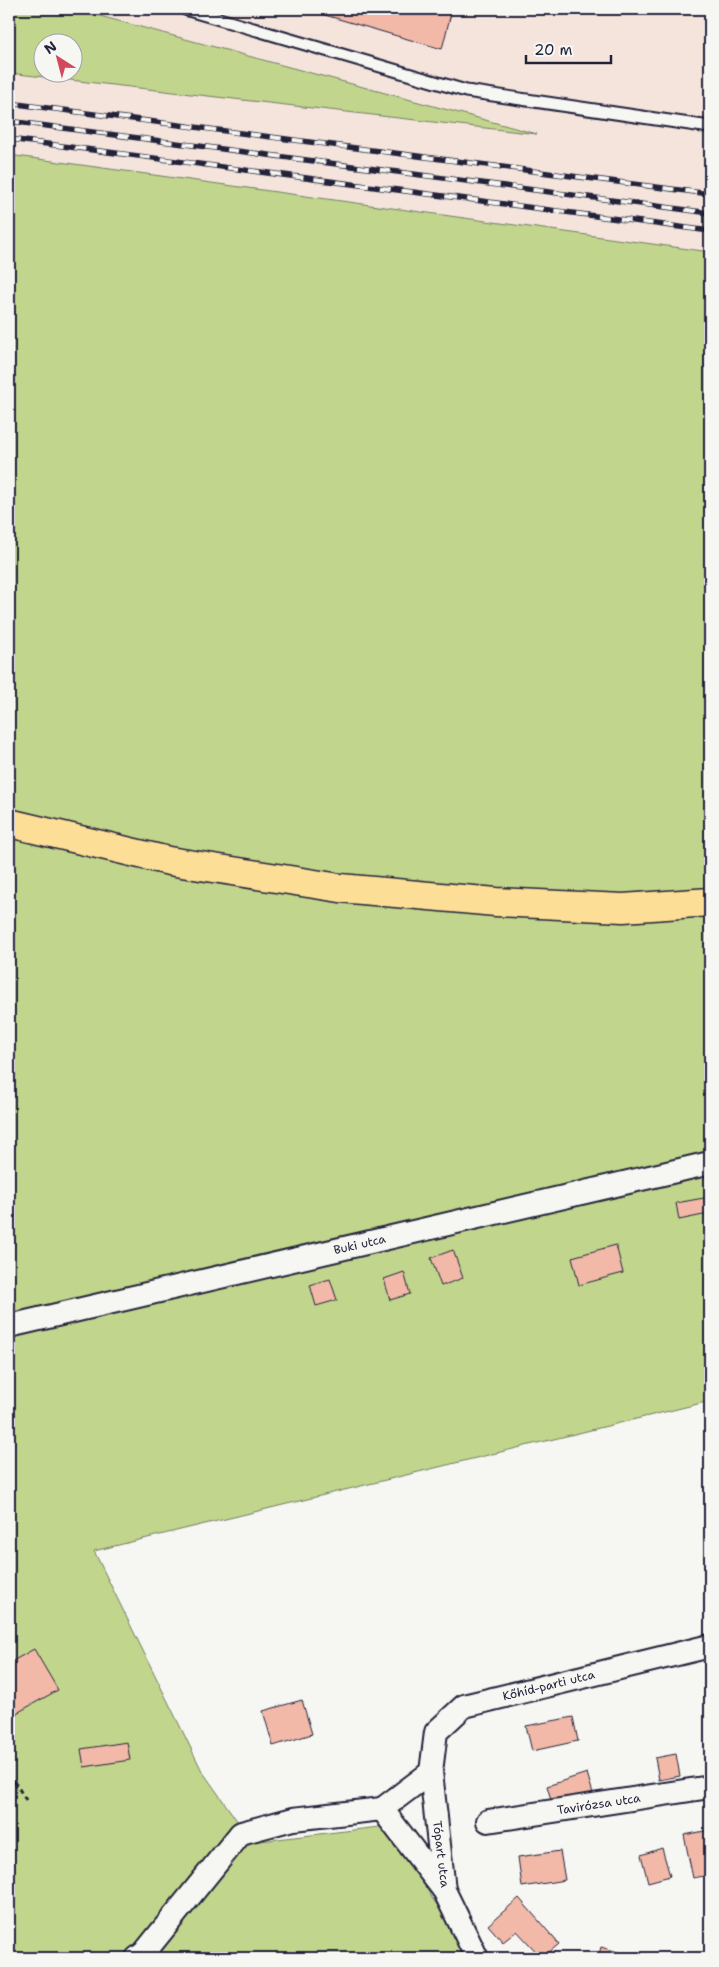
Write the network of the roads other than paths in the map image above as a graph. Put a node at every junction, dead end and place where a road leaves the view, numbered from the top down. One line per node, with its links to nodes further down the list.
1 (184, 9): 2 (lane)
2 (710, 126)
3 (9, 823): 4 (main road)
4 (710, 902)
5 (710, 1163): 6 (street, Buki utca)
6 (9, 1326)
7 (710, 1646): 8 (street, Kőhíd-parti utca)
8 (431, 1772): 10 (street); 12 (street, Tópart utca)
9 (710, 1787): 11 (street, Tavirózsa utca)
10 (382, 1809): 12 (street); 13 (street)
11 (488, 1822)
12 (444, 1890): 14 (street, Tópart utca)
13 (137, 1958)
14 (477, 1958)

